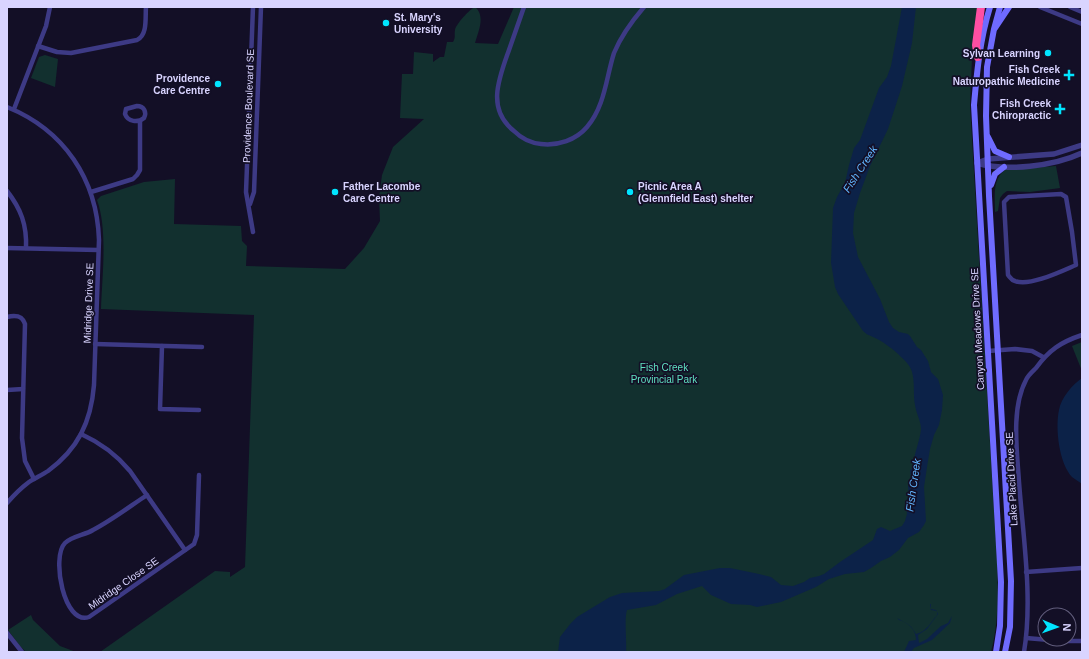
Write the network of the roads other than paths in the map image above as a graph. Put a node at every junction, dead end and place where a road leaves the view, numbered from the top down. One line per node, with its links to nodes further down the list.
1 (50, 7): 16 (street)
2 (146, 7): 16 (street)
3 (253, 7): 32 (street, Providence Boulevard SE)
4 (261, 7): 32 (street, Providence Boulevard SE)
5 (524, 7): 6 (street)
6 (644, 7)
7 (981, 7): 17 (highway)
8 (990, 7): 17 (main road, Canyon Meadows Drive SE)
9 (1000, 7): 15 (main road, Canyon Meadows Drive SE)
10 (1009, 7): 15 (main road)
11 (1040, 7): 14 (street)
12 (1070, 7): 13 (street)
13 (1082, 12)
14 (1082, 24)
15 (994, 29): 21 (main road, Canyon Meadows Drive SE)
16 (38, 46): 19 (street)
17 (978, 57): 26 (main road, Canyon Meadows Drive SE)
18 (7, 107): 19 (street, Midridge Drive SE)
19 (14, 109): 30 (street, Midridge Drive SE)
20 (140, 120): 20 (street); 30 (street)
21 (987, 134): 24 (main road); 25 (main road, Canyon Meadows Drive SE)
22 (1082, 145): 24 (street)
23 (1082, 153): 28 (street)
24 (1009, 157): 25 (street)
25 (988, 158): 26 (street); 27 (main road, Canyon Meadows Drive SE)
26 (977, 163): 27 (street); 45 (main road, Canyon Meadows Drive SE)
27 (988, 166): 28 (street); 31 (main road, Canyon Meadows Drive SE)
28 (1004, 167): 31 (main road)
29 (7, 191): 35 (street)
30 (91, 192): 36 (street, Midridge Drive SE)
31 (989, 196): 44 (main road, Canyon Meadows Drive SE)
32 (250, 205): 33 (street, Providence Boulevard SE)
33 (253, 232)
34 (7, 248): 35 (street)
35 (26, 248): 36 (street)
36 (98, 250): 41 (street, Midridge Drive SE)
37 (1082, 264): 38 (street)
38 (1076, 265): 38 (street)
39 (7, 316): 47 (street)
40 (1082, 335): 46 (street, Lake Placid Drive SE)
41 (95, 344): 42 (street); 50 (street, Midridge Drive SE)
42 (162, 346): 43 (street); 49 (street)
43 (202, 347)
44 (998, 350): 45 (street); 46 (street); 63 (main road, Canyon Meadows Drive SE)
45 (988, 351): 62 (main road, Canyon Meadows Drive SE)
46 (1043, 358): 57 (street, Lake Placid Drive SE)
47 (23, 389): 48 (street); 52 (street)
48 (7, 390)
49 (199, 410)
50 (81, 434): 52 (street, Midridge Drive SE); 53 (street)
51 (199, 475): 55 (street)
52 (34, 480): 54 (street, Midridge Drive SE)
53 (147, 495): 55 (street); 55 (street, Midridge Close SE)
54 (7, 503)
55 (186, 550)
56 (1082, 568): 57 (street)
57 (1026, 572): 59 (street, Lake Placid Drive SE)
58 (7, 633): 61 (street)
59 (1026, 638): 60 (street); 64 (street, Lake Placid Drive SE)
60 (1082, 641)
61 (18, 651)
62 (996, 652)
63 (1005, 652)
64 (1024, 652)

